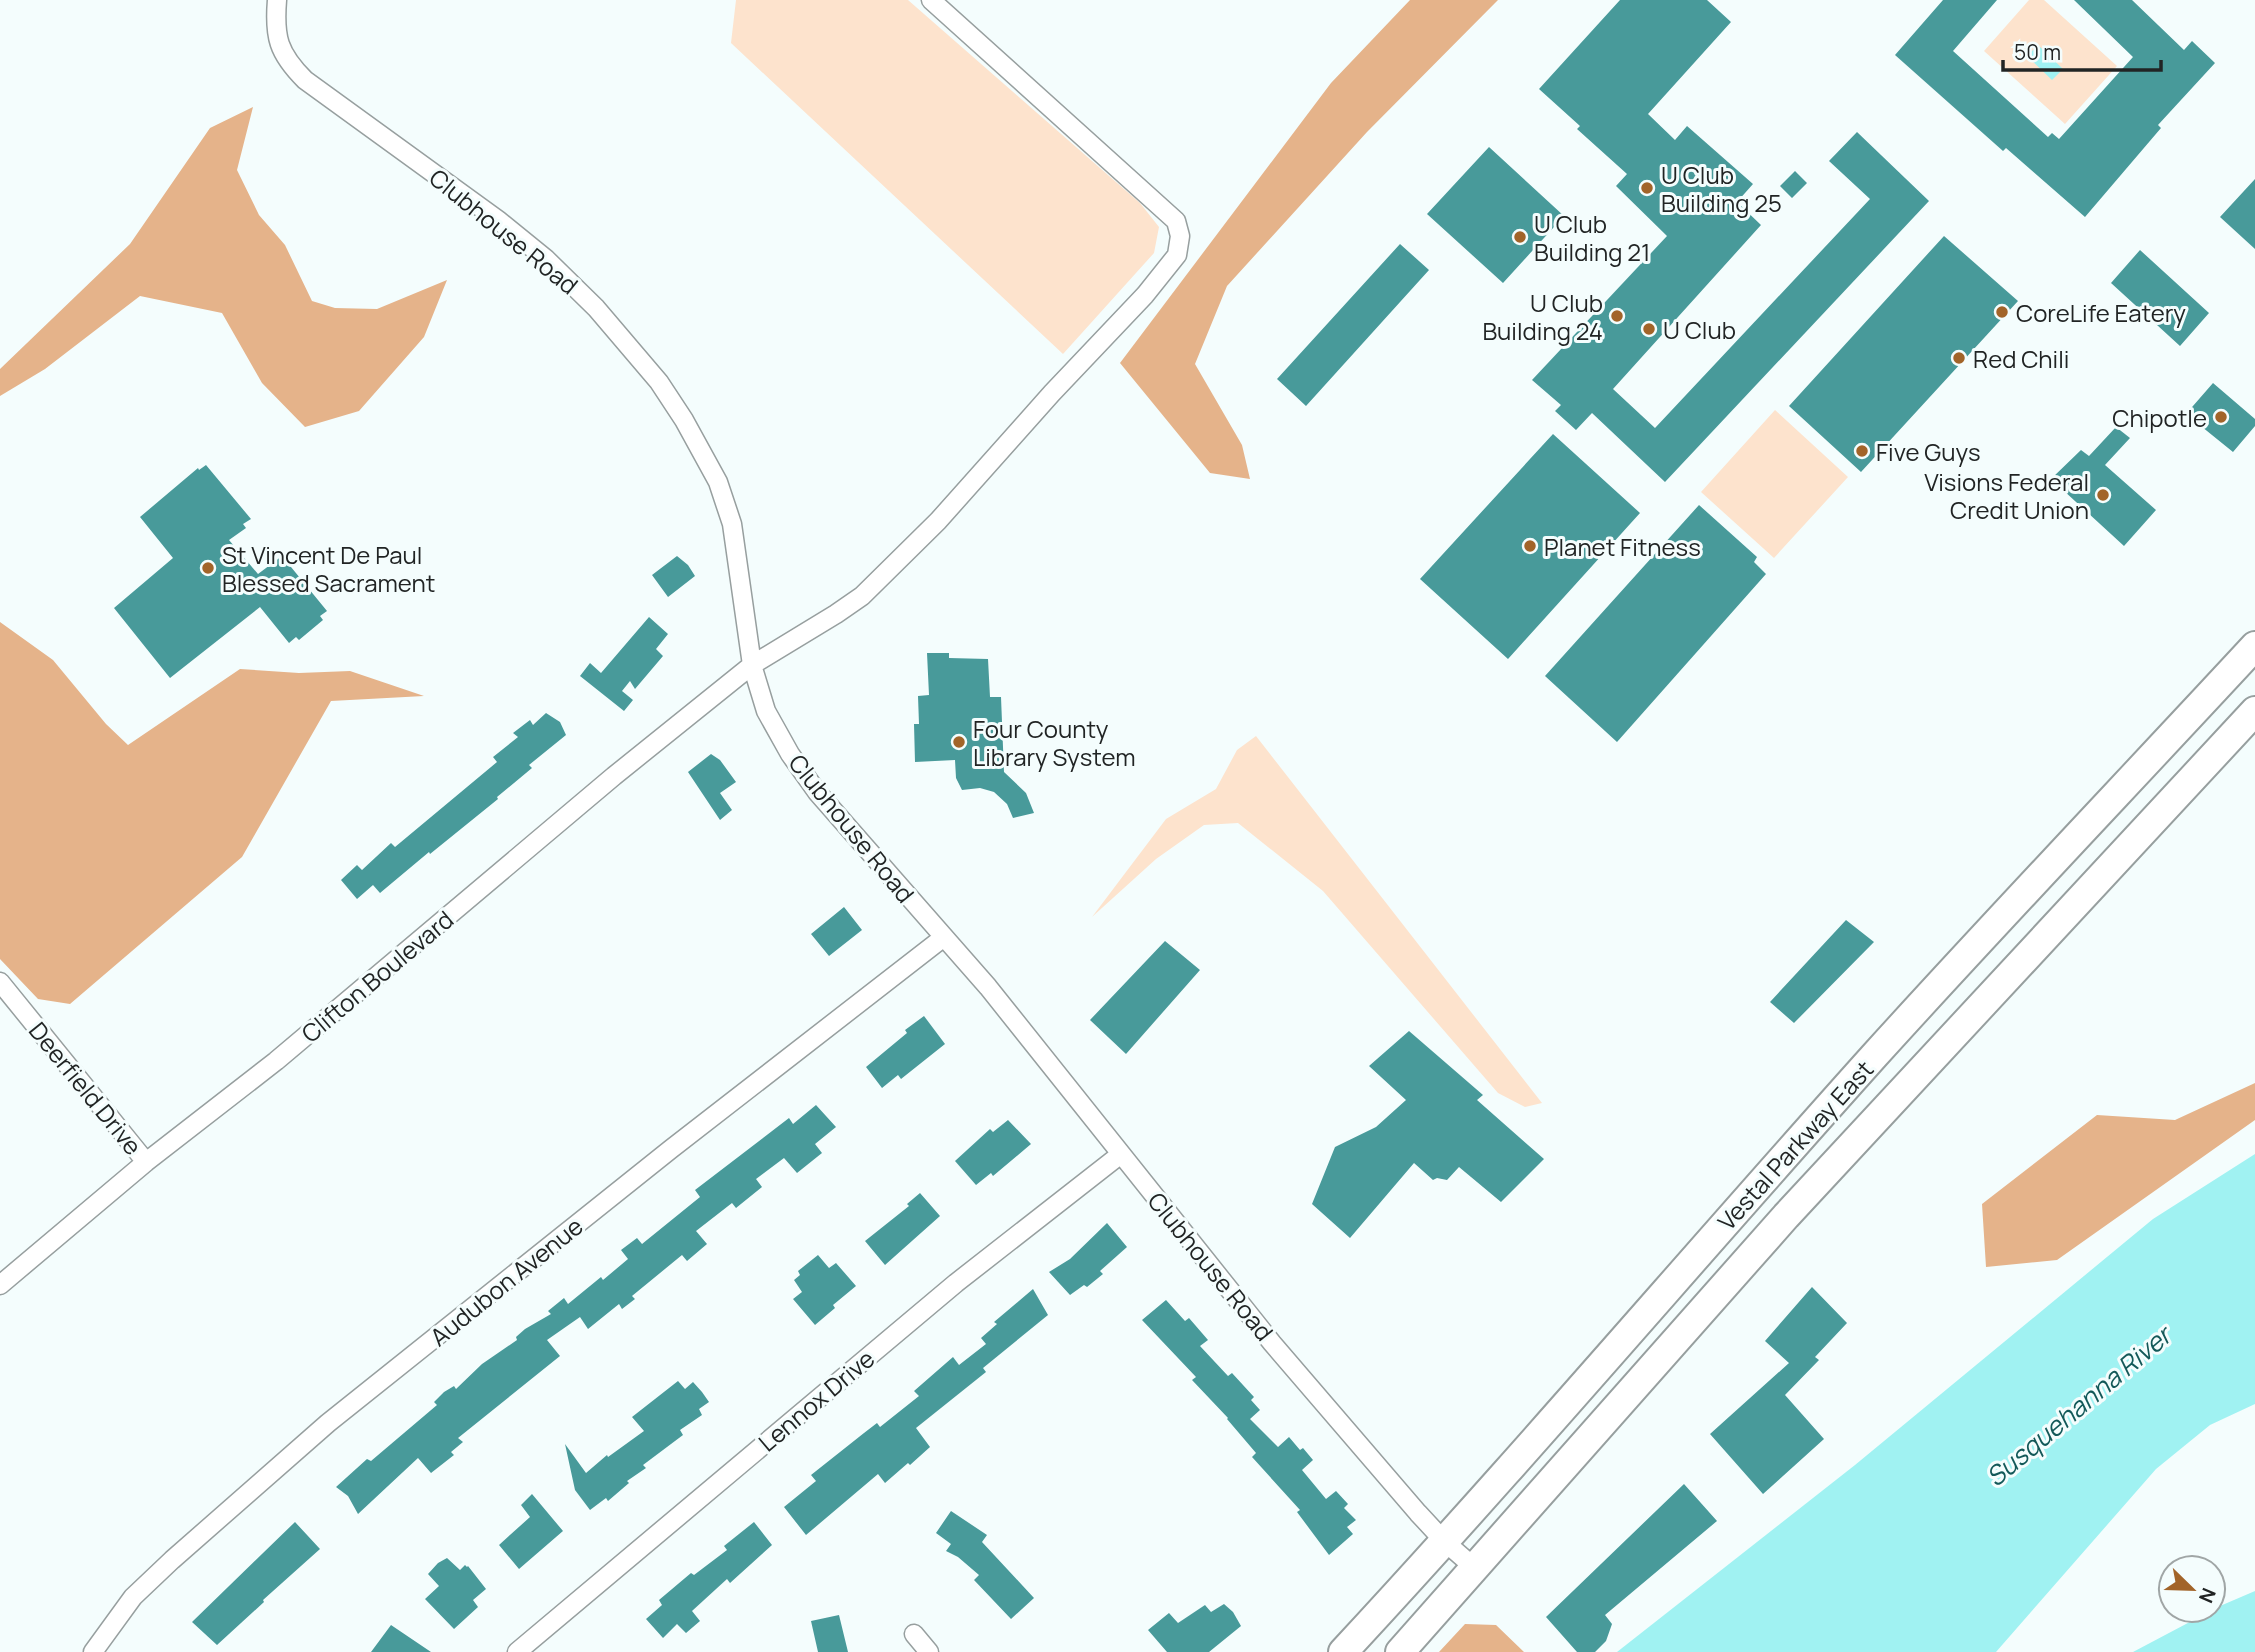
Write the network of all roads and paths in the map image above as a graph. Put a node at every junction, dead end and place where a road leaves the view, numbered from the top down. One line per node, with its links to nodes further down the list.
1 (276, 0): 4 (street, Clubhouse Road)
2 (931, 0): 4 (street, Clifton Boulevard)
3 (2255, 646): 11 (main road, Vestal Parkway East)
4 (752, 665): 6 (street, Clubhouse Road); 9 (street, Clifton Boulevard)
5 (2255, 711): 12 (main road, Vestal Parkway East)
6 (944, 937): 8 (street, Clubhouse Road); 14 (street, Audubon Avenue)
7 (0, 982): 9 (street, Deerfield Drive)
8 (1121, 1154): 11 (street, Clubhouse Road); 15 (street, Lennox Drive)
9 (146, 1162): 10 (street, Clifton Boulevard)
10 (0, 1285)
11 (1445, 1542): 12 (street, Clubhouse Road); 17 (main road, Vestal Parkway East)
12 (1476, 1569): 18 (main road, Vestal Parkway East)
13 (914, 1634): 16 (street)
14 (93, 1652)
15 (517, 1652)
16 (929, 1652)
17 (1343, 1652)
18 (1400, 1652)

